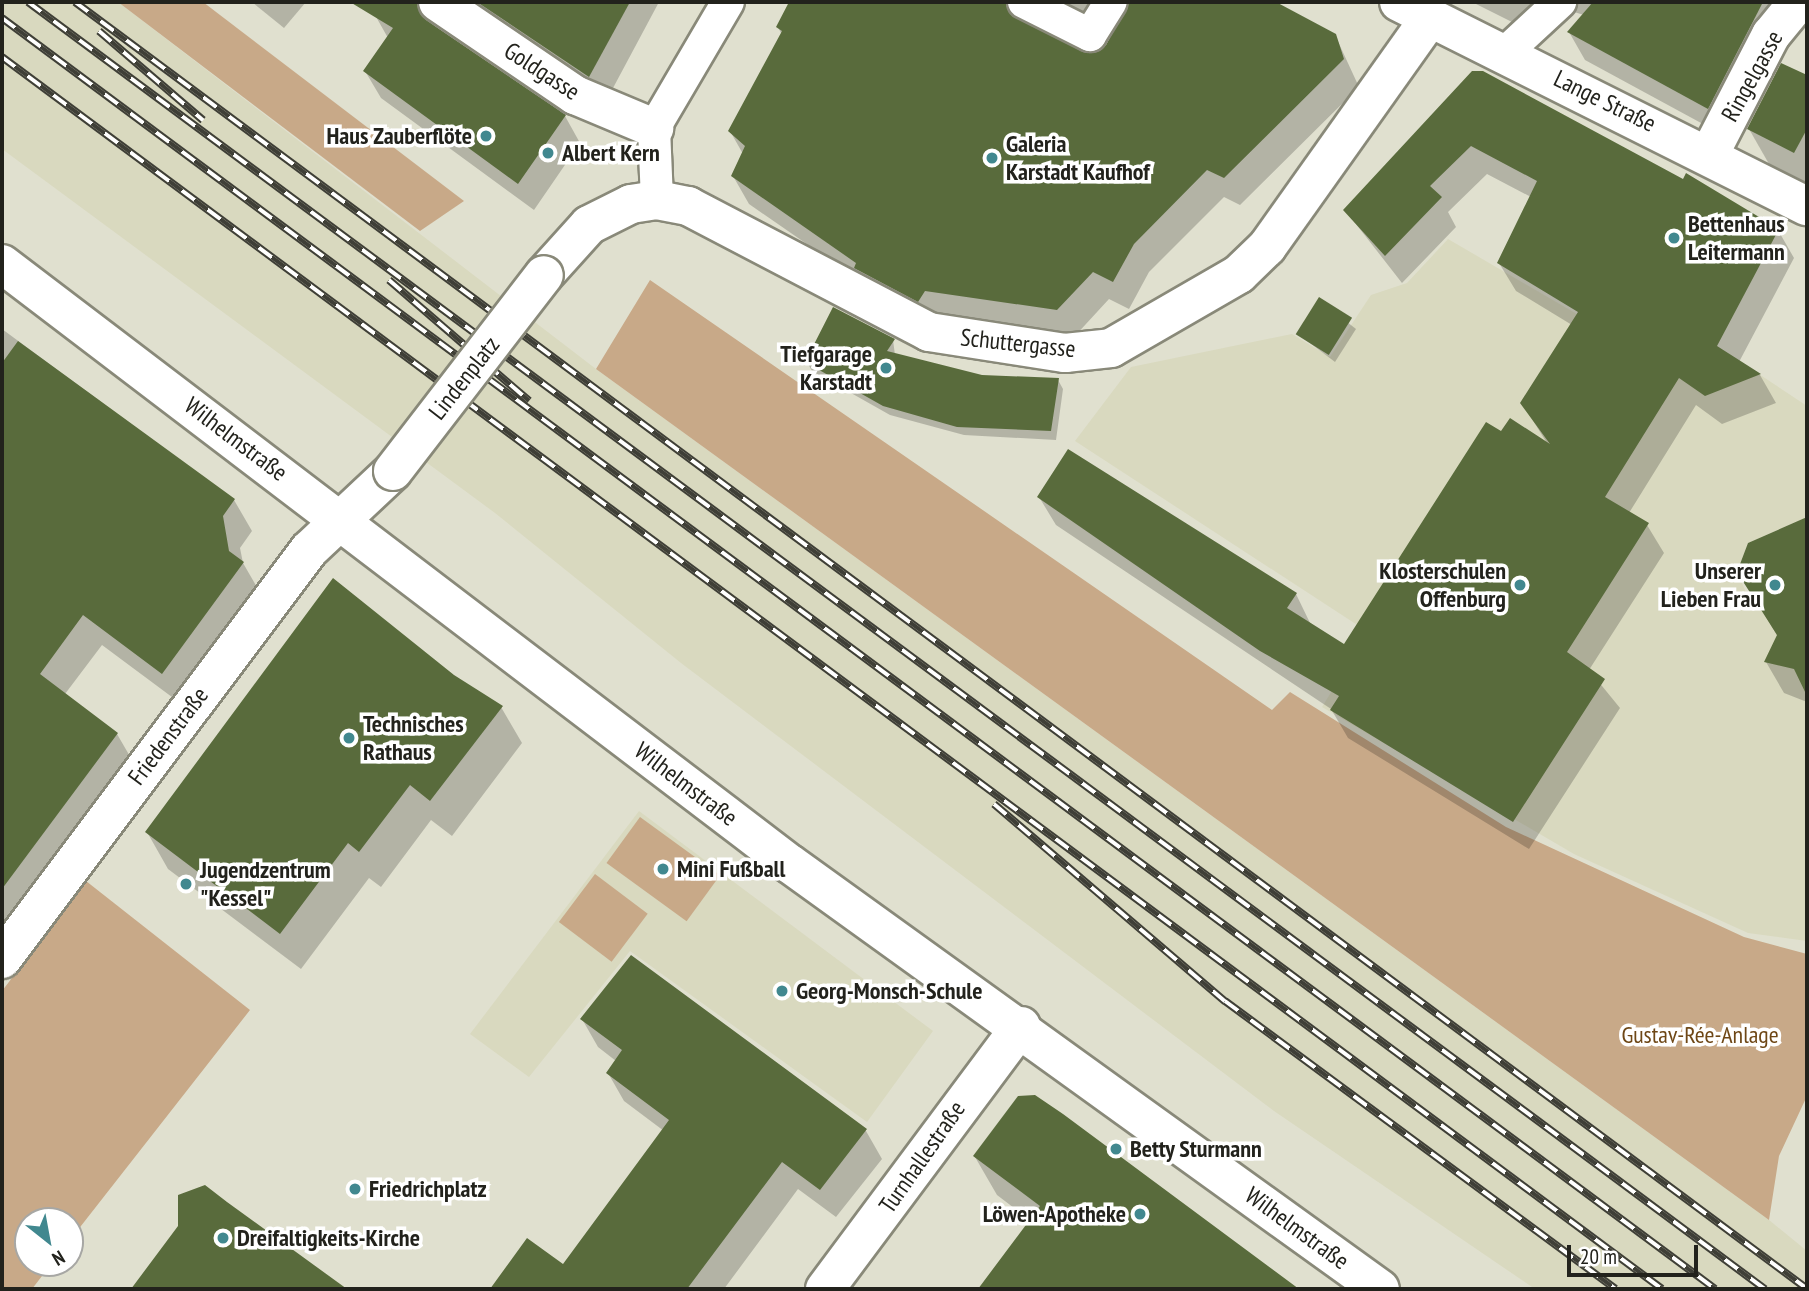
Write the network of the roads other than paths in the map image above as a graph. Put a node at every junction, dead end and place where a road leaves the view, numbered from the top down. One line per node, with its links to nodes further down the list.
1 (438, 2): 9 (street, Goldgasse)
2 (728, 2): 9 (street)
3 (1024, 2): 4 (street)
4 (1111, 2)
5 (1560, 2): 8 (street)
6 (1798, 2): 10 (street, Ringelgasse)
7 (1415, 10): 8 (street, Lange Straße); 11 (street, Schuttergasse)
8 (1506, 52): 10 (street, Lange Straße)
9 (654, 128): 11 (street)
10 (1710, 153): 12 (street, Lange Straße)
11 (656, 200): 14 (street, Schuttergasse)
12 (1807, 206)
13 (2, 264): 15 (street, Wilhelmstraße)
14 (548, 269): 15 (street, Lindenplatz, bridge)
15 (344, 522): 16 (street, Friedenstraße); 17 (street, Wilhelmstraße)
16 (2, 959)
17 (1021, 1026): 18 (street, Turnhallestraße); 19 (street, Wilhelmstraße)
18 (825, 1289)
19 (1380, 1289)

